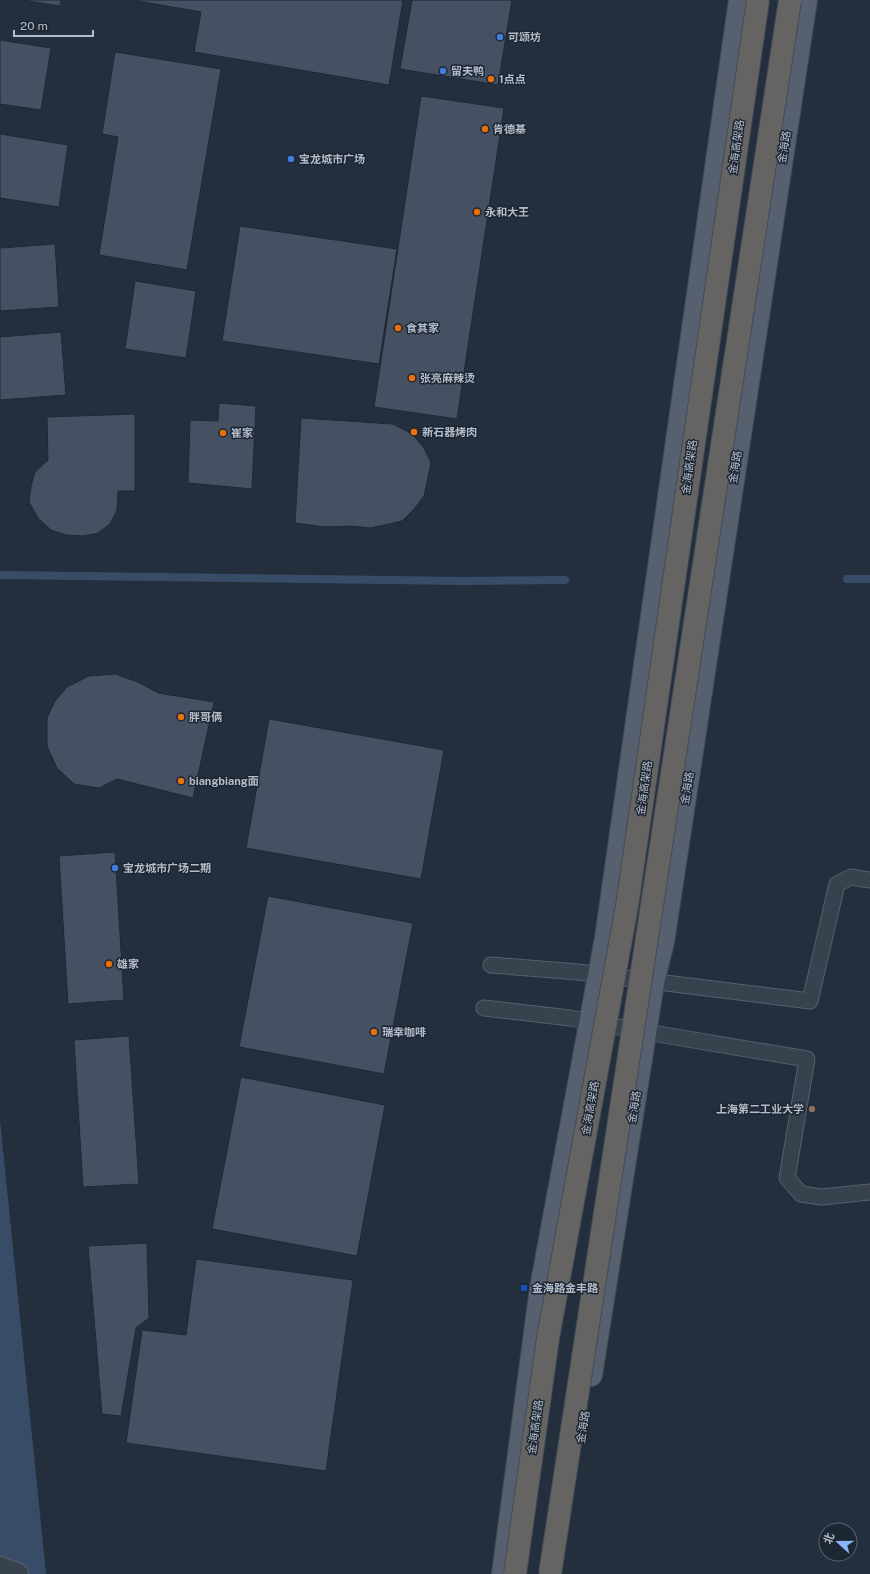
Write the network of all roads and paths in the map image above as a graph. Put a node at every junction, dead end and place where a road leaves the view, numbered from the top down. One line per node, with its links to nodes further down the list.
1 (740, 0): 7 (main road)
2 (758, 0): 16 (highway, 金海高架路, bridge)
3 (790, 0): 17 (highway, bridge)
4 (806, 0): 8 (main road, 金海路)
5 (870, 880): 8 (lane)
6 (491, 966): 7 (lane)
7 (599, 976): 8 (lane); 10 (main road)
8 (654, 983): 11 (main road, 金海路)
9 (484, 1008): 10 (lane)
10 (590, 1022): 11 (lane); 15 (main road)
11 (646, 1032): 12 (lane); 18 (main road, 金海路)
12 (870, 1192)
13 (0, 1568): 14 (street)
14 (17, 1574)
15 (503, 1574)
16 (515, 1574)
17 (550, 1574)
18 (560, 1574)

